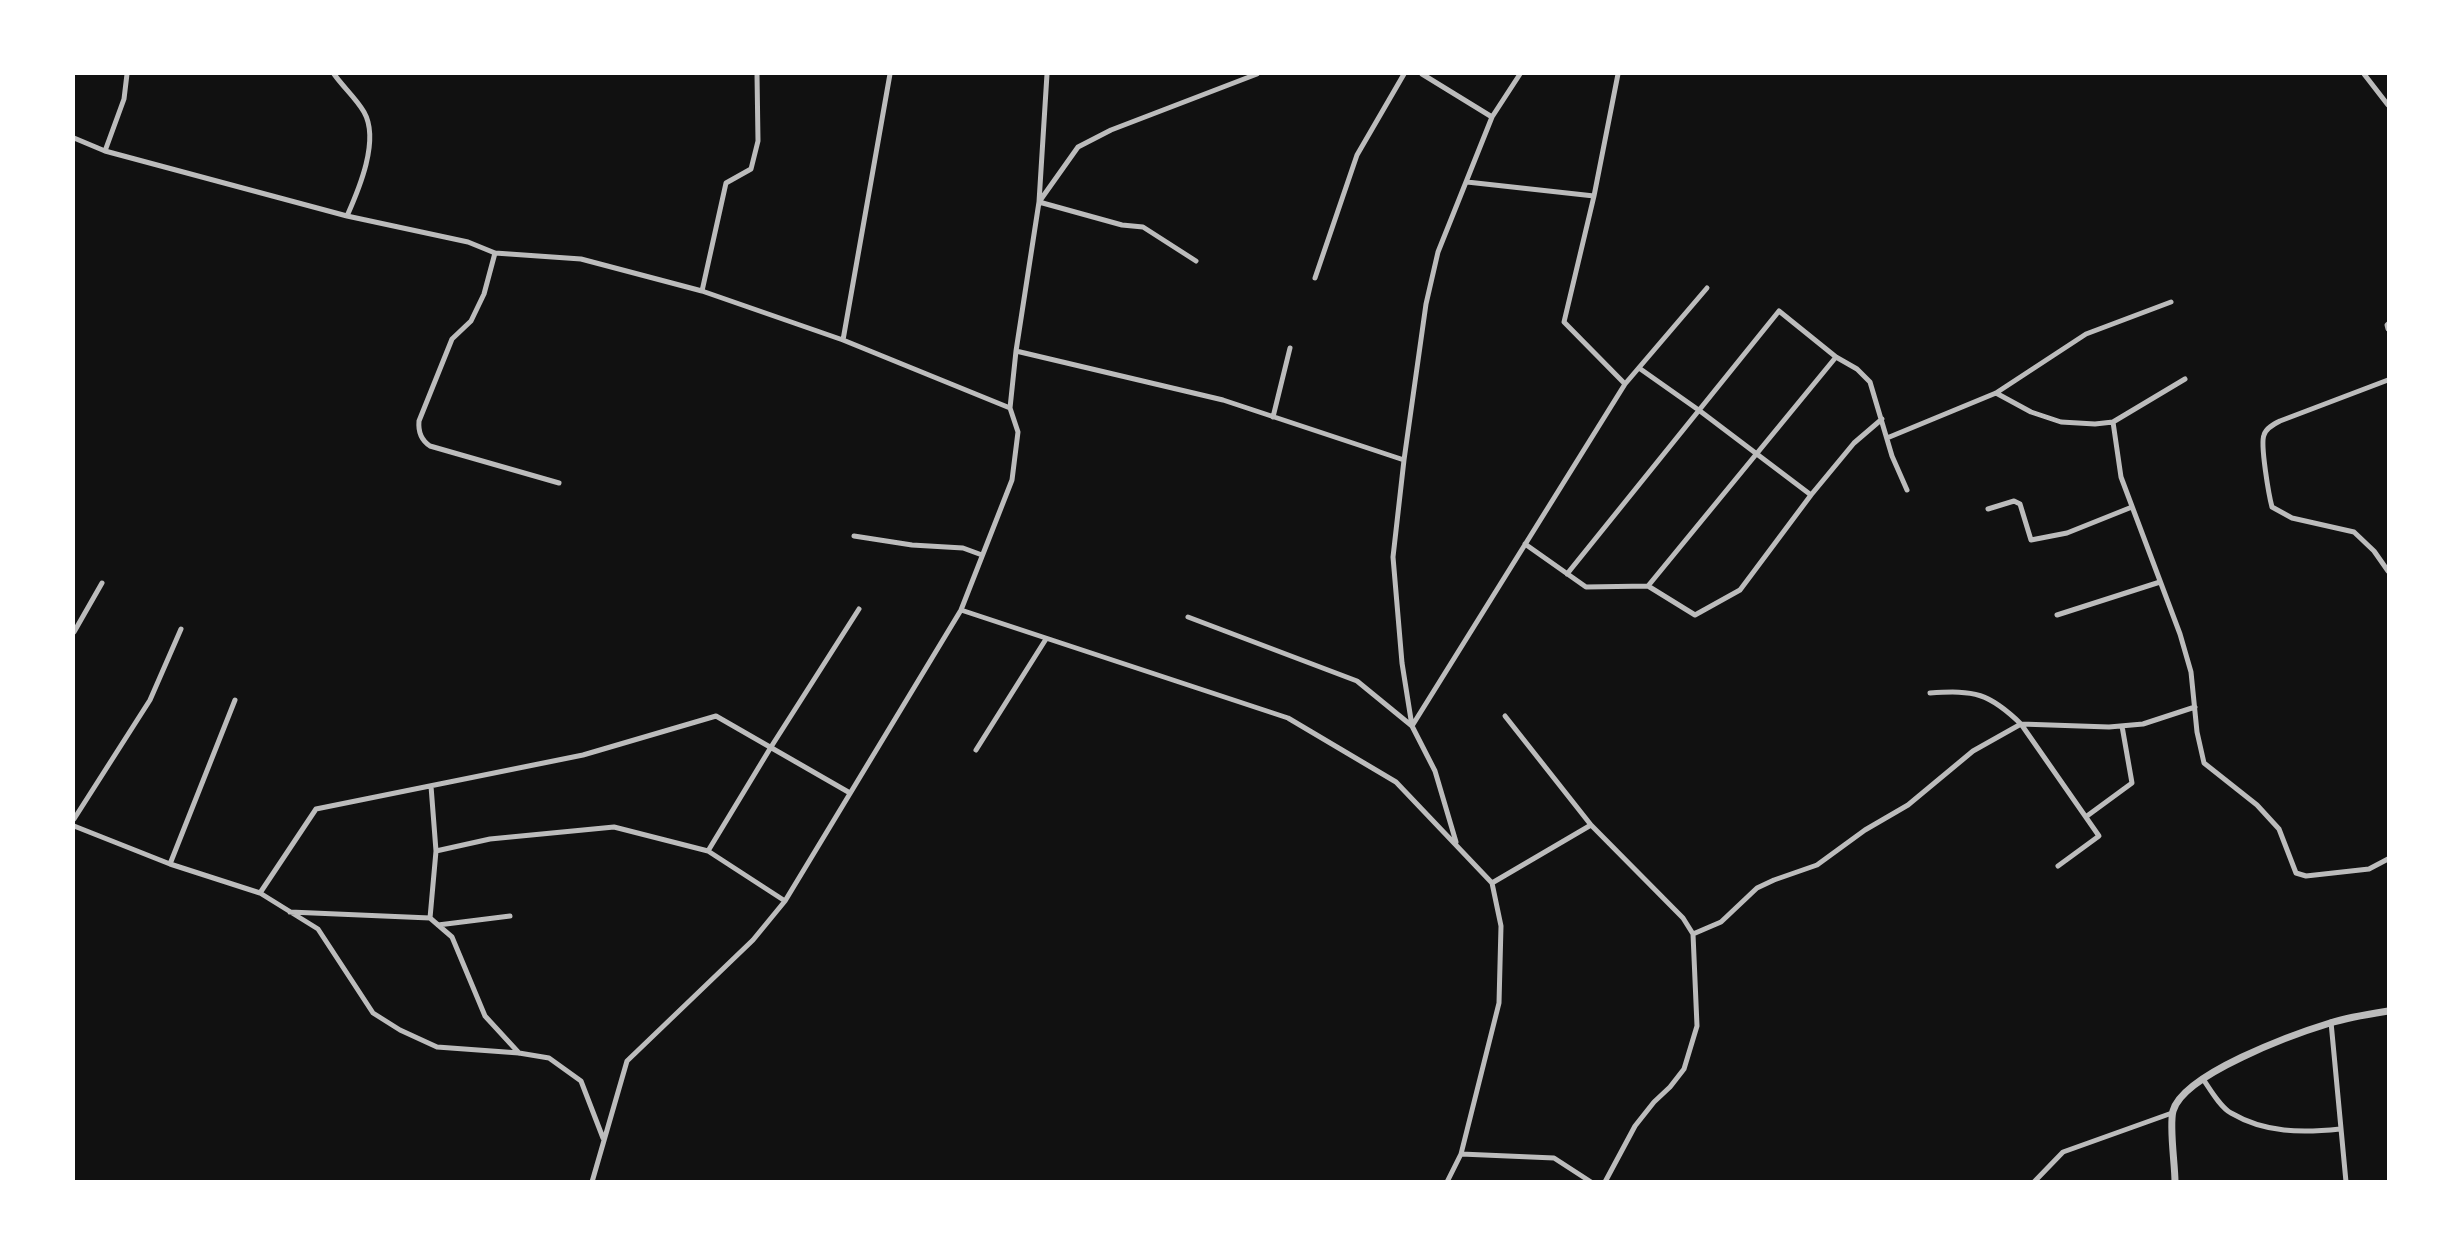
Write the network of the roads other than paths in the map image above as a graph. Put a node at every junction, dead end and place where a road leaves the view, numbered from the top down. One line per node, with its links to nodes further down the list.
1 (127, 74): 15 (street)
2 (334, 74): 19 (street)
3 (757, 74): 24 (street)
4 (890, 74): 26 (street)
5 (1047, 74): 18 (street)
6 (1257, 74): 18 (street)
7 (1404, 74): 22 (street)
8 (1422, 74): 13 (street)
9 (1520, 74): 13 (street)
10 (1618, 74): 17 (street)
11 (2364, 74): 12 (street)
12 (2389, 105)
13 (1492, 117): 16 (street)
14 (74, 138): 15 (street)
15 (105, 151): 19 (street)
16 (1467, 182): 17 (street); 42 (street)
17 (1594, 196): 33 (street)
18 (1040, 202): 21 (street); 28 (street)
19 (347, 216): 20 (street)
20 (495, 253): 24 (street); 43 (street)
21 (1196, 261)
22 (1315, 278)
23 (1707, 288): 30 (street)
24 (702, 291): 26 (street)
25 (2171, 302): 34 (street)
26 (843, 340): 35 (street)
27 (1290, 348): 37 (street)
28 (1016, 351): 35 (street); 37 (street)
29 (1836, 357): 36 (street); 38 (street); 41 (street)
30 (1639, 368): 33 (street); 36 (street)
31 (2185, 379): 39 (street)
32 (2389, 380): 51 (street)
33 (1625, 384): 49 (street)
34 (1996, 393): 39 (street); 40 (street)
35 (1010, 408): 50 (street)
36 (1700, 411): 41 (street); 52 (street)
37 (1273, 416): 42 (street)
38 (1882, 419): 40 (street); 45 (street)
39 (2113, 422): 46 (street)
40 (1887, 438): 44 (street)
41 (1757, 454): 45 (street); 55 (street)
42 (1404, 460): 68 (street)
43 (559, 483)
44 (1907, 489)
45 (1811, 495): 55 (street)
46 (2132, 507): 47 (street); 53 (street)
47 (1987, 509)
48 (854, 536): 50 (street)
49 (1525, 544): 52 (street); 68 (street)
50 (982, 555): 57 (street)
51 (2389, 571)
52 (1567, 574): 55 (street)
53 (2160, 582): 58 (street); 65 (street)
54 (102, 583): 61 (street)
55 (1648, 586)
56 (859, 609): 70 (street)
57 (961, 610): 62 (street); 73 (street)
58 (2057, 615)
59 (1188, 617): 68 (street)
60 (181, 629): 75 (street)
61 (74, 632)
62 (1046, 639): 71 (street); 78 (street)
63 (1930, 693): 67 (street)
64 (235, 700): 82 (street)
65 (2195, 707): 69 (street); 81 (street)
66 (1505, 716): 77 (street)
67 (2021, 724): 69 (street); 74 (street); 91 (street)
68 (1412, 726): 78 (street)
69 (2122, 726): 74 (street)
70 (771, 747): 72 (street); 73 (street); 80 (street)
71 (976, 750)
72 (431, 786): 79 (street); 85 (street)
73 (850, 793): 86 (street)
74 (2087, 816): 83 (street)
75 (74, 819)
76 (74, 825): 82 (street)
77 (1591, 825): 84 (street); 91 (street)
78 (1457, 845): 84 (street)
79 (436, 851): 80 (street); 89 (street)
80 (708, 851): 86 (street)
81 (2389, 859)
82 (170, 864): 85 (street)
83 (2058, 866)
84 (1492, 883): 99 (street)
85 (260, 894): 87 (street)
86 (785, 901): 98 (street)
87 (289, 912): 89 (street); 94 (street)
88 (509, 916): 90 (street)
89 (430, 918): 90 (street)
90 (438, 925): 94 (street)
91 (1693, 933): 103 (street)
92 (2389, 1010): 93 (street)
93 (2331, 1022): 95 (street); 97 (street)
94 (519, 1053): 98 (street)
95 (2203, 1079): 96 (street); 97 (street)
96 (2172, 1113): 104 (street); 105 (street)
97 (2340, 1129): 106 (street)
98 (603, 1138): 100 (street)
99 (1461, 1154): 101 (street); 102 (street)
100 (592, 1181)
101 (1447, 1181)
102 (1591, 1181)
103 (1605, 1181)
104 (2034, 1181)
105 (2175, 1181)
106 (2346, 1181)

